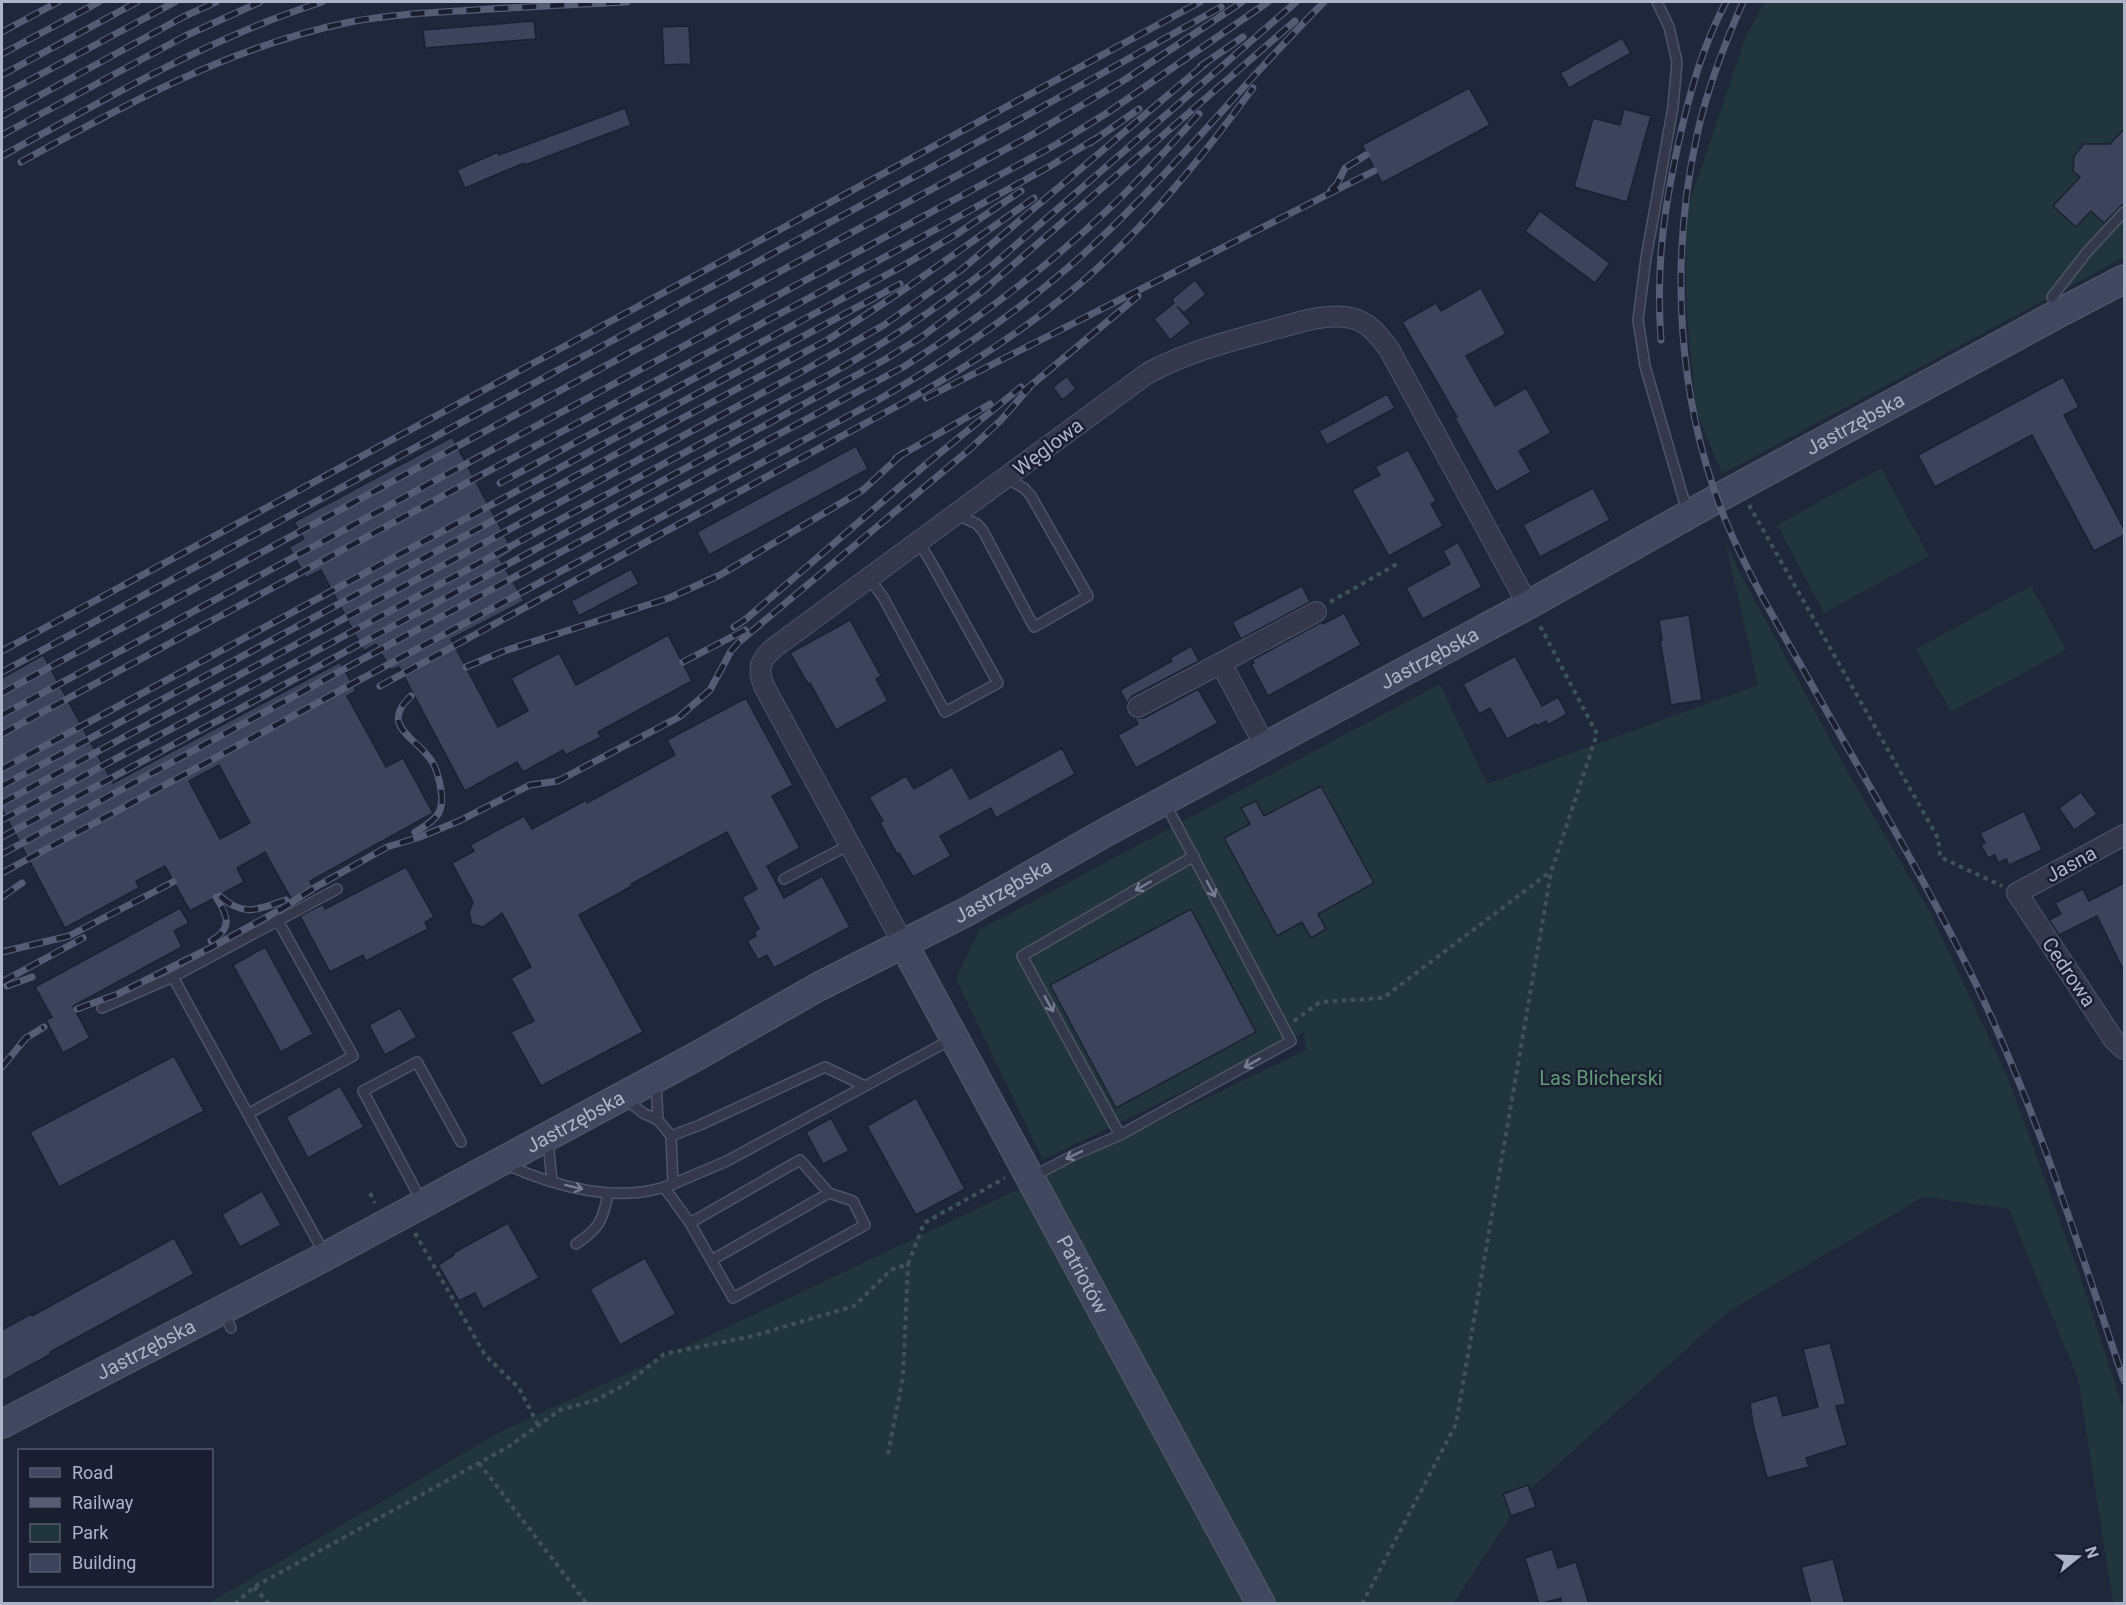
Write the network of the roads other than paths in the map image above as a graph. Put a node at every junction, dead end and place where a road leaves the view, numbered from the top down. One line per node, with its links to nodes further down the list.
1 (1657, 2): 7 (lane)
2 (2124, 212): 4 (lane)
3 (2124, 279): 4 (street, Jastrzębska)
4 (2059, 313): 7 (street, Jastrzębska)
5 (1005, 478): 6 (street, Węglowa); 6 (lane); 10 (street, Węglowa)
6 (956, 514): 8 (street, Węglowa)
7 (1688, 514): 10 (street, Jastrzębska)
8 (918, 542): 9 (street, Węglowa); 9 (lane)
9 (869, 578): 17 (street, Węglowa)
10 (1528, 605): 14 (street, Jastrzębska)
11 (1316, 612): 12 (street)
12 (1221, 663): 13 (street); 14 (street)
13 (1138, 707)
14 (1265, 746): 15 (street, Jastrzębska)
15 (1164, 801): 18 (lane); 23 (street, Jastrzębska)
16 (2124, 835): 21 (street, Jasna)
17 (849, 845): 19 (lane); 23 (street, Węglowa)
18 (1194, 856): 34 (lane, one-way to 34); 34 (lane, one-way to 34)
19 (784, 879)
20 (338, 889): 22 (lane)
21 (2017, 893): 27 (street, Cedrowa)
22 (278, 920): 24 (lane); 31 (lane)
23 (903, 945): 26 (street, Patriotów); 28 (street, Jastrzębska)
24 (172, 976): 25 (lane); 31 (lane)
25 (102, 1008)
26 (954, 1038): 29 (lane); 38 (street, Patriotów)
27 (2124, 1049)
28 (656, 1078): 30 (street, Jastrzębska); 32 (lane)
29 (865, 1086): 35 (lane); 40 (lane)
30 (621, 1096): 32 (lane); 33 (street, Jastrzębska)
31 (248, 1114): 46 (lane)
32 (657, 1120): 35 (lane)
33 (551, 1134): 37 (street, Jastrzębska); 39 (lane)
34 (1120, 1135): 38 (lane, one-way to 38)
35 (671, 1136): 40 (lane)
36 (460, 1142): 43 (lane)
37 (499, 1161): 39 (lane); 43 (street, Jastrzębska)
38 (1027, 1173): 49 (street, Patriotów)
39 (552, 1180): 42 (lane, one-way to 42)
40 (668, 1186): 42 (lane); 44 (lane)
41 (829, 1193): 44 (lane); 47 (lane); 47 (lane)
42 (608, 1194): 45 (lane)
43 (422, 1203): 46 (street, Jastrzębska)
44 (690, 1224): 47 (lane)
45 (576, 1244)
46 (326, 1256): 48 (street, Jastrzębska)
47 (712, 1260)
48 (2, 1424)
49 (1261, 1604)

